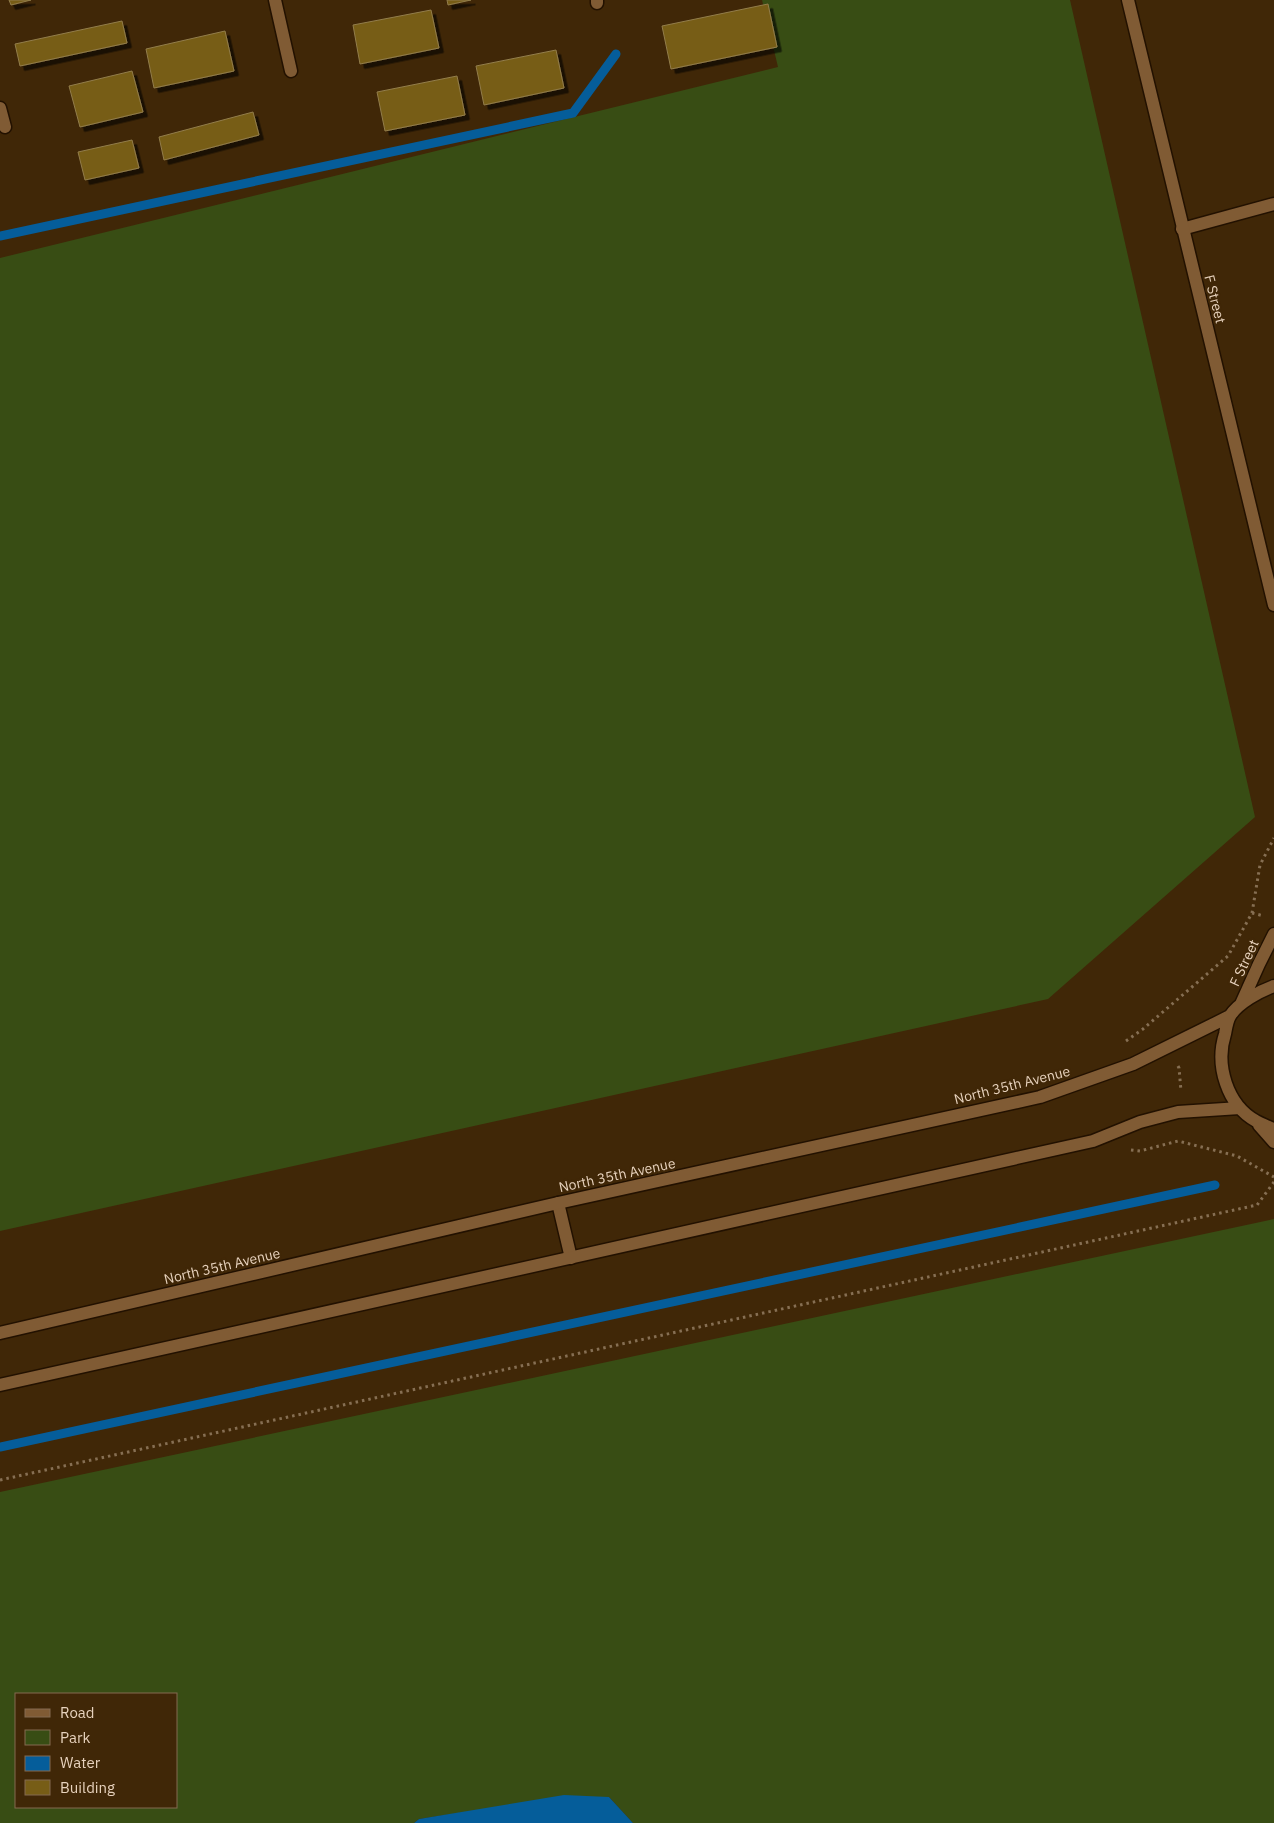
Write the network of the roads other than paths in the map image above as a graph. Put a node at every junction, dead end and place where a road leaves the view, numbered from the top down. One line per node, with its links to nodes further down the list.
1 (276, 0): 3 (street)
2 (1128, 0): 7 (street, F Street)
3 (291, 71)
4 (0, 108): 5 (street)
5 (5, 127)
6 (1274, 204): 7 (street)
7 (1182, 229): 8 (street, F Street)
8 (1274, 604)
9 (1274, 934): 11 (street, F Street)
10 (1274, 986): 11 (street, North 35th Avenue)
11 (1241, 1006): 12 (street, North 35th Avenue)
12 (1230, 1016): 13 (street); 17 (street, North 35th Avenue)
13 (1240, 1108): 14 (street); 18 (street)
14 (1255, 1121): 15 (street); 16 (street)
15 (1274, 1129)
16 (1274, 1142)
17 (558, 1203): 18 (street); 19 (street, North 35th Avenue)
18 (571, 1258): 20 (street)
19 (0, 1333)
20 (0, 1385)

